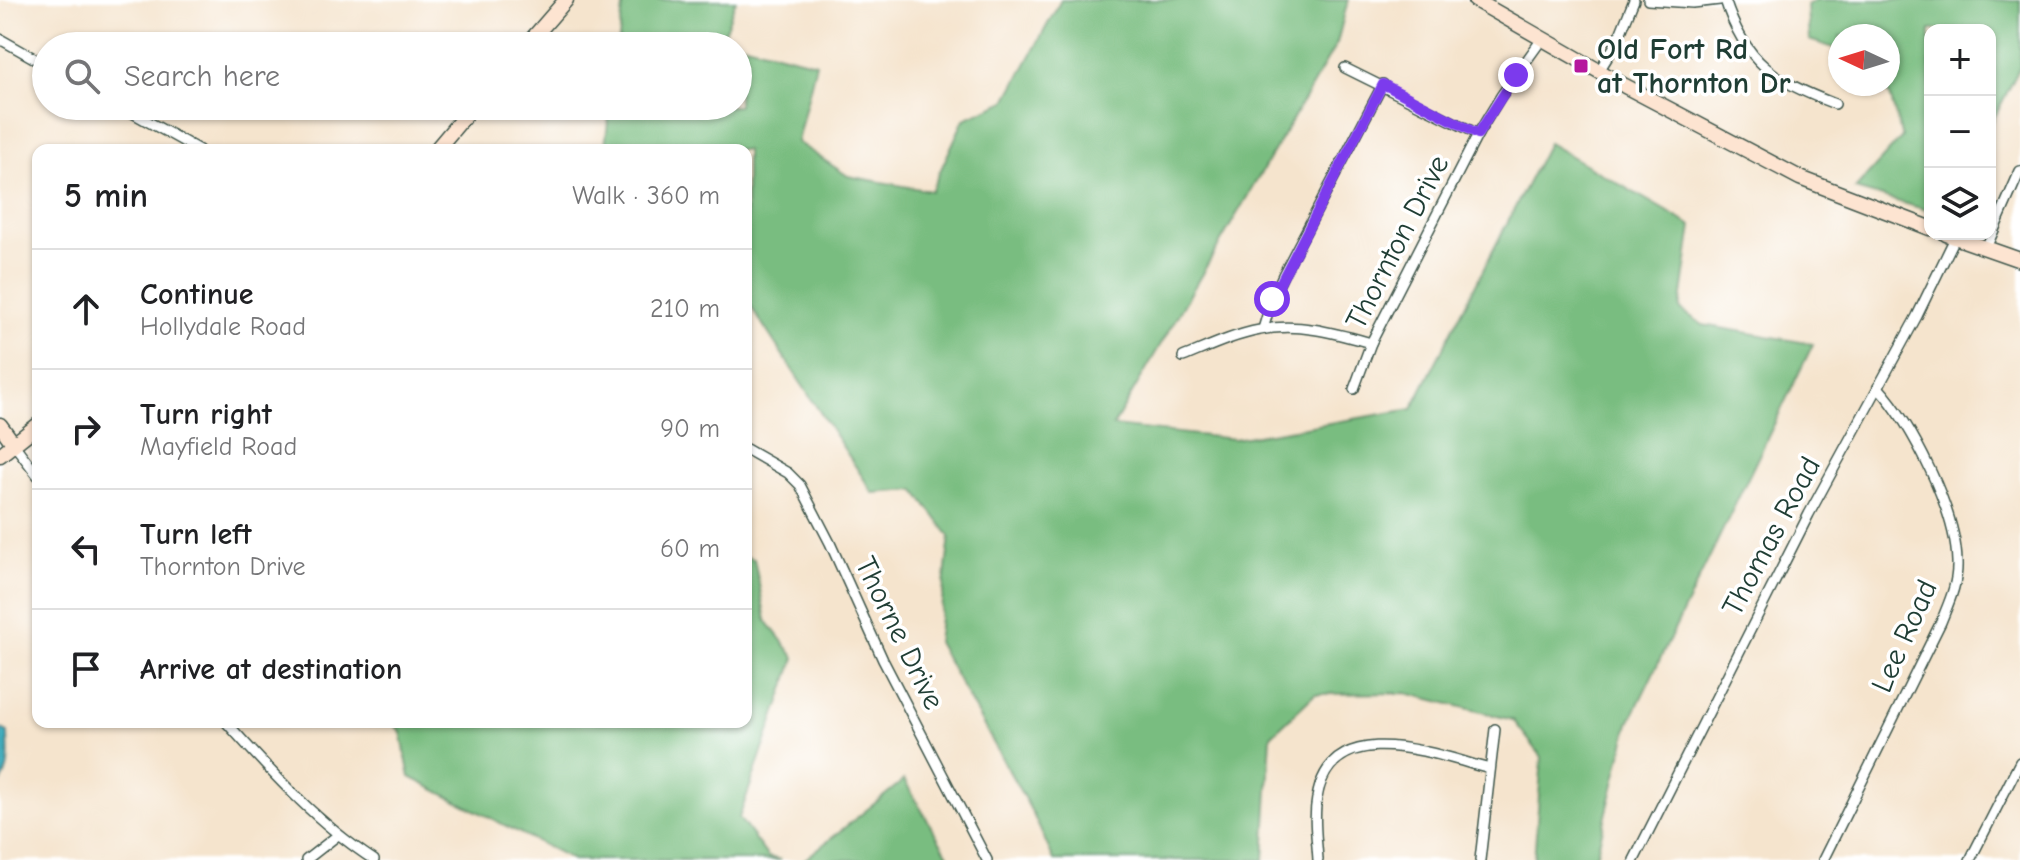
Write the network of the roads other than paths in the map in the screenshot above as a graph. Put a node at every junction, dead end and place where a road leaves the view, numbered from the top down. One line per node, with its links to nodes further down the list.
1 (566, 0): 6 (main road)
2 (1475, 0): 8 (main road)
3 (1634, 0): 11 (street)
4 (1648, 0): 5 (street)
5 (1722, 0): 13 (street)
6 (538, 32)
7 (0, 39): 9 (street)
8 (1542, 39): 11 (main road); 16 (street, Thornton Drive)
9 (32, 57)
10 (1345, 68): 12 (street)
11 (1599, 71): 20 (main road)
12 (1383, 84): 16 (street); 25 (street)
13 (1835, 104)
14 (145, 120): 17 (street)
15 (461, 120): 18 (main road)
16 (1478, 134): 26 (street, Thornton Drive)
17 (188, 144)
18 (441, 144)
19 (2020, 171): 23 (street)
20 (1924, 226)
21 (1948, 240): 28 (street, Thomas Road)
22 (1962, 240): 23 (main road)
23 (1986, 248): 24 (main road)
24 (2020, 260)
25 (1263, 329): 26 (street); 27 (street)
26 (1371, 343): 29 (street, Thornton Drive)
27 (1183, 357)
28 (1878, 387): 46 (street, Thomas Road); 47 (street, Lee Road)
29 (1354, 389)
30 (0, 425): 32 (main road)
31 (32, 429): 32 (main road)
32 (13, 443): 34 (main road); 35 (street)
33 (752, 452): 43 (street, Thorne Drive)
34 (0, 455)
35 (32, 468)
36 (231, 728): 40 (street)
37 (1495, 729): 39 (street)
38 (2020, 762): 48 (street)
39 (1490, 769): 44 (street); 45 (street)
40 (338, 835): 41 (street); 42 (street)
41 (306, 860)
42 (374, 860)
43 (987, 860)
44 (1318, 860)
45 (1480, 860)
46 (1634, 860)
47 (1823, 860)
48 (1970, 860)

